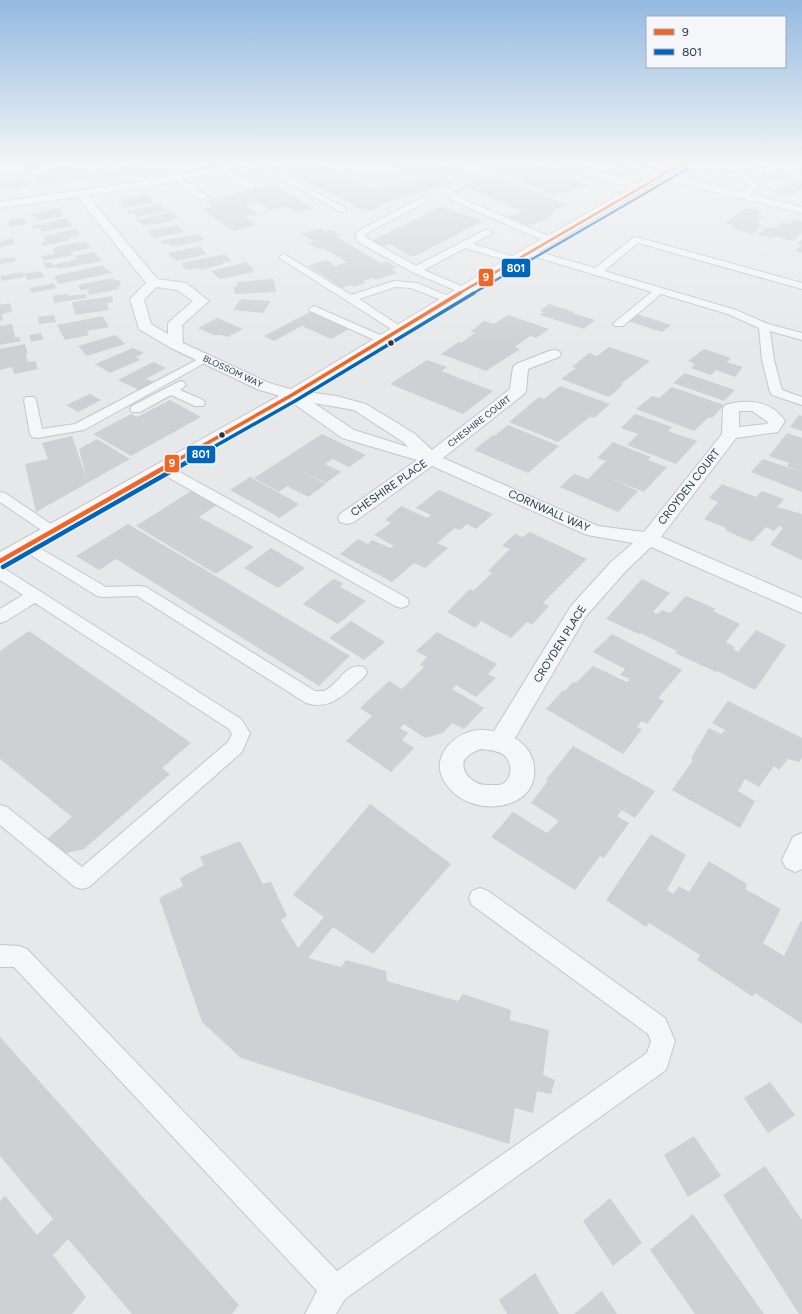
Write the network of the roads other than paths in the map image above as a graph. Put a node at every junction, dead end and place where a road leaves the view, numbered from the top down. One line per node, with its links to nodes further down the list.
1 (106, 224): 13 (street)
2 (377, 224): 11 (lane)
3 (514, 224): 6 (lane)
4 (578, 224): 6 (main road)
5 (487, 232): 7 (lane)
6 (550, 240): 8 (main road)
7 (464, 244): 10 (lane); 11 (lane)
8 (529, 252): 10 (main road); 12 (lane)
9 (284, 257): 17 (lane)
10 (514, 260): 16 (main road)
11 (416, 270): 16 (lane)
12 (598, 271): 14 (lane); 15 (lane)
13 (153, 283): 25 (street, BLOSSOM WAY); 25 (street)
14 (802, 286)
15 (660, 290): 20 (lane); 21 (lane)
16 (464, 291): 18 (main road)
17 (349, 299): 18 (lane); 22 (lane)
18 (449, 300): 22 (main road)
19 (314, 310): 24 (lane)
20 (619, 324)
21 (764, 326): 23 (lane); 31 (lane)
22 (400, 330): 24 (main road)
23 (802, 337)
24 (383, 340): 29 (main road)
25 (176, 344): 27 (street, BLOSSOM WAY)
26 (554, 354): 35 (street, CHESHIRE COURT)
27 (212, 361): 28 (lane); 29 (street, BLOSSOM WAY); 30 (lane)
28 (171, 390): 32 (lane); 33 (lane)
29 (292, 395): 35 (street, CORNWALL WAY); 35 (street, CORNWALL WAY); 36 (main road)
30 (30, 400)
31 (802, 401)
32 (199, 403)
33 (136, 409)
34 (730, 434): 40 (street, CROYDEN COURT)
35 (431, 459): 38 (street, CHESHIRE PLACE); 40 (street, CORNWALL WAY)
36 (162, 468): 39 (main road); 45 (lane)
37 (0, 496): 39 (lane)
38 (347, 518)
39 (52, 531): 41 (main road)
40 (648, 539): 46 (street, CORNWALL WAY); 49 (street, CROYDEN PLACE)
41 (26, 546): 42 (main road); 48 (lane)
42 (0, 561)
43 (0, 573): 44 (lane)
44 (35, 595): 47 (lane); 50 (lane)
45 (401, 602)
46 (802, 606)
47 (0, 617)
48 (358, 672)
49 (501, 741)
50 (0, 813)
51 (480, 898): 53 (lane)
52 (0, 956): 53 (lane)
53 (335, 1288): 54 (lane)
54 (319, 1314)

